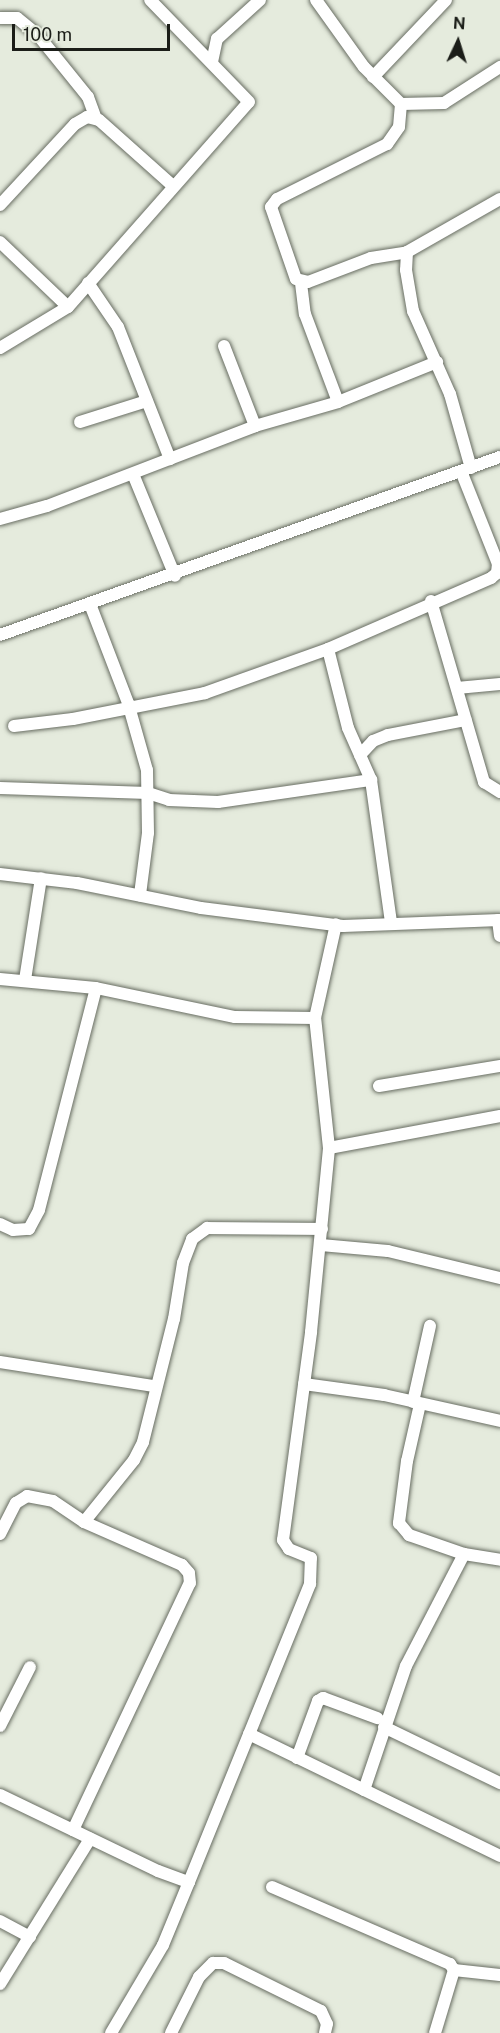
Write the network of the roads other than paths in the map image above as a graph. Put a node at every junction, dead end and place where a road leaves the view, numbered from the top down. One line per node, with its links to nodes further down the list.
1 (150, 0): 6 (street)
2 (260, 0): 6 (street)
3 (316, 0): 8 (street)
4 (446, 0): 8 (street)
5 (0, 18): 10 (street)
6 (212, 62): 11 (street)
7 (500, 67): 9 (street)
8 (373, 77): 9 (street)
9 (401, 104): 17 (street)
10 (96, 119): 11 (street); 13 (street)
11 (172, 185): 16 (street)
12 (498, 204): 15 (street)
13 (0, 205)
14 (0, 242): 18 (street)
15 (407, 252): 17 (street); 21 (street)
16 (88, 283): 18 (street); 22 (street)
17 (301, 283): 23 (street)
18 (68, 307): 20 (street)
19 (224, 346): 25 (street)
20 (0, 348)
21 (437, 362): 23 (street); 28 (street)
22 (147, 401): 24 (street); 27 (street)
23 (338, 402): 25 (street)
24 (80, 422)
25 (255, 426): 27 (street)
26 (500, 458): 28 (street)
27 (170, 459): 29 (street)
28 (466, 470): 31 (street); 32 (street)
29 (133, 474): 30 (street); 31 (street)
30 (0, 519)
31 (175, 576): 33 (street)
32 (431, 602): 35 (street); 37 (street)
33 (90, 604): 34 (street); 38 (street)
34 (0, 635)
35 (328, 649): 38 (street); 41 (street)
36 (500, 684): 37 (street)
37 (457, 688): 39 (street)
38 (129, 708): 40 (street); 45 (street)
39 (466, 720): 41 (street); 44 (street)
40 (14, 726)
41 (360, 755): 42 (street)
42 (371, 780): 45 (street); 50 (street)
43 (0, 788): 45 (street)
44 (500, 792)
45 (148, 793): 48 (street)
46 (0, 874): 47 (street)
47 (41, 878): 48 (street); 54 (street)
48 (140, 895): 51 (street)
49 (499, 920): 50 (street); 52 (street)
50 (391, 923): 51 (street)
51 (336, 924): 56 (street)
52 (500, 936)
53 (0, 979): 54 (street)
54 (25, 980): 55 (street)
55 (96, 988): 56 (street); 61 (street)
56 (315, 1018): 60 (street)
57 (500, 1066): 58 (street)
58 (379, 1086)
59 (500, 1116): 60 (street)
60 (329, 1148): 62 (street)
61 (0, 1224)
62 (322, 1229): 63 (street); 68 (street)
63 (321, 1245): 64 (street); 67 (street)
64 (500, 1278)
65 (430, 1326): 69 (street)
66 (0, 1362): 68 (street)
67 (304, 1384): 69 (street); 78 (street)
68 (154, 1386): 71 (street)
69 (417, 1403): 70 (street); 73 (street)
70 (500, 1421)
71 (84, 1522): 72 (street); 83 (street)
72 (0, 1534)
73 (464, 1554): 74 (street); 76 (street)
74 (500, 1560)
75 (30, 1667): 77 (street)
76 (381, 1723): 79 (street); 80 (street); 81 (street)
77 (0, 1726)
78 (249, 1734): 79 (street); 86 (street)
79 (297, 1758): 81 (street)
80 (500, 1783)
81 (364, 1790): 85 (street)
82 (0, 1795): 83 (street)
83 (73, 1830): 84 (street)
84 (90, 1839): 86 (street); 89 (street)
85 (500, 1856)
86 (189, 1882): 93 (street)
87 (272, 1887): 90 (street)
88 (0, 1921): 89 (street)
89 (30, 1937): 92 (street)
90 (454, 1970): 91 (street); 96 (street)
91 (500, 1975)
92 (0, 1984)
93 (111, 2033)
94 (171, 2033): 95 (street)
95 (325, 2033)
96 (435, 2033)

